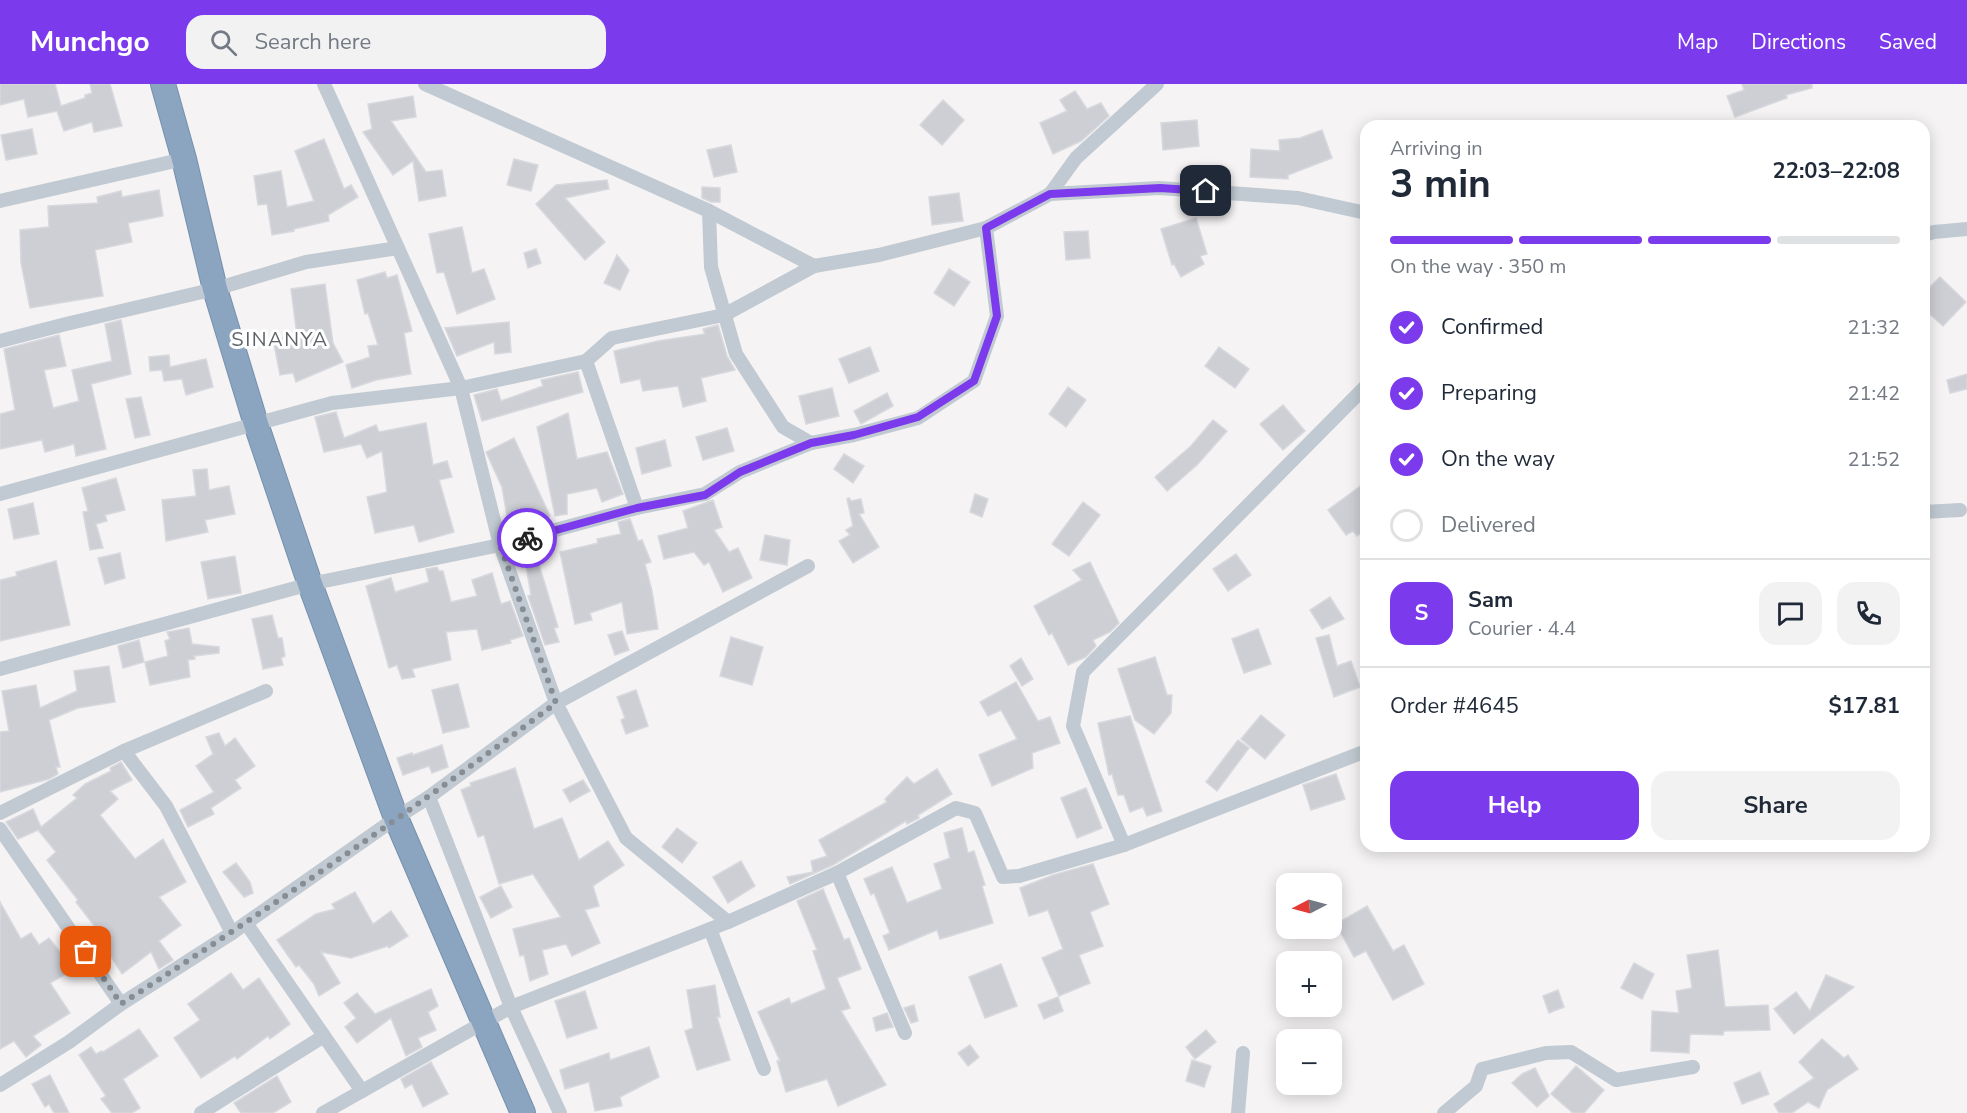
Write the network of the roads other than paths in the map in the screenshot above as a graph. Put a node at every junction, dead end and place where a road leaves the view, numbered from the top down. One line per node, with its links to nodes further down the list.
1 (163, 84): 5 (highway)
2 (324, 84): 13 (street)
3 (425, 84): 8 (street)
4 (1157, 84): 6 (street)
5 (184, 159): 7 (street); 15 (highway)
6 (1050, 194): 9 (street); 10 (street)
7 (0, 201)
8 (709, 211): 14 (street); 16 (street)
9 (1360, 212)
10 (986, 228): 14 (street); 22 (street)
11 (1967, 229): 12 (street)
12 (1930, 233)
13 (398, 248): 15 (street); 19 (street)
14 (814, 266): 16 (street)
15 (215, 289): 17 (street); 21 (highway)
16 (724, 315): 18 (street); 22 (street)
17 (0, 341)
18 (586, 361): 19 (street); 24 (street)
19 (461, 388): 21 (street); 27 (street)
20 (1360, 392): 39 (street)
21 (256, 424): 23 (street); 29 (highway)
22 (811, 443): 24 (street)
23 (0, 494)
24 (637, 508): 27 (street)
25 (1960, 510): 26 (street)
26 (1930, 512)
27 (500, 545): 29 (street); 32 (street)
28 (808, 566): 32 (street)
29 (310, 584): 30 (street); 37 (highway)
30 (0, 669)
31 (266, 691): 33 (street)
32 (556, 703): 35 (street); 41 (street)
33 (124, 751): 36 (street); 44 (street)
34 (1360, 754): 39 (street)
35 (429, 797): 37 (street); 46 (street)
36 (0, 813)
37 (396, 818): 42 (street); 47 (highway)
38 (0, 829): 45 (street)
39 (1125, 845): 40 (street)
40 (837, 873): 41 (street); 48 (street)
41 (728, 922): 43 (street)
42 (246, 923): 44 (street); 49 (street)
43 (710, 929): 46 (street); 52 (street)
44 (232, 933): 45 (street)
45 (121, 1004): 53 (street)
46 (511, 1007): 47 (street); 58 (street)
47 (483, 1021): 54 (street); 57 (highway)
48 (904, 1033)
49 (324, 1036): 54 (street); 55 (street)
50 (1244, 1053): 59 (street)
51 (1693, 1067): 60 (street)
52 (764, 1069)
53 (0, 1085)
54 (362, 1091): 56 (street)
55 (201, 1113)
56 (323, 1113)
57 (523, 1113)
58 (560, 1113)
59 (1238, 1113)
60 (1444, 1113)

